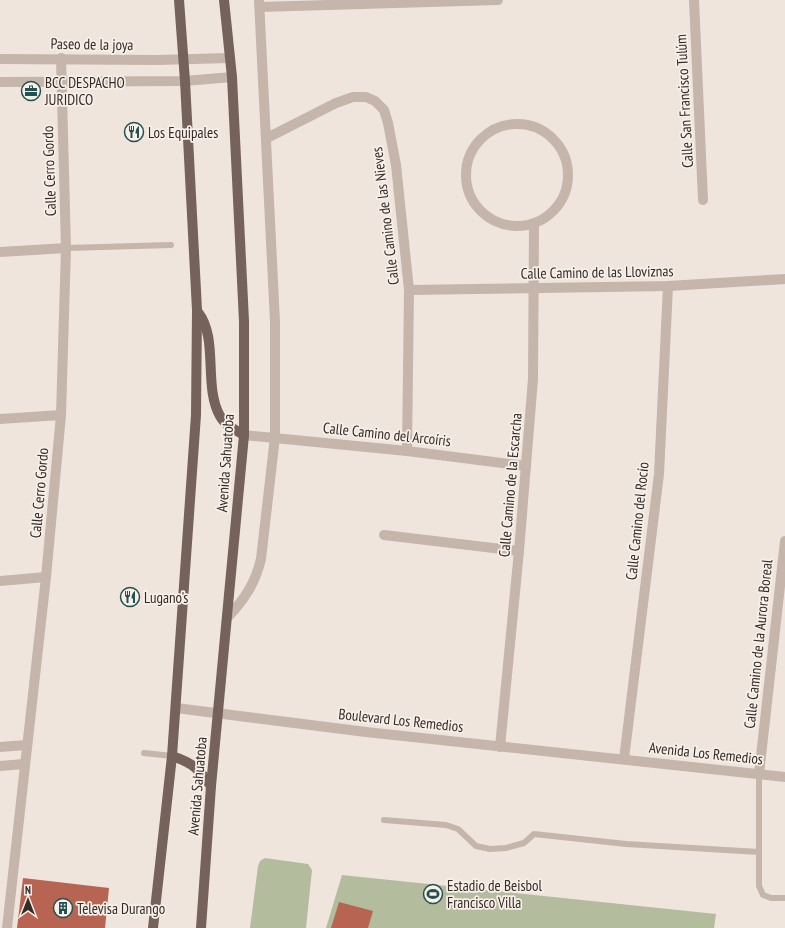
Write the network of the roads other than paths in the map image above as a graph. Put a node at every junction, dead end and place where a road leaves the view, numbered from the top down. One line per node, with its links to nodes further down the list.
1 (179, 0): 11 (main road, Avenida Sahuatoba)
2 (224, 0): 9 (main road, Avenida Sahuatoba)
3 (498, 0): 6 (street)
4 (694, 0): 17 (street, Calle San Francisco Tulúm)
5 (409, 1): 6 (street); 7 (street)
6 (456, 1)
7 (260, 4): 16 (street)
8 (61, 58): 10 (street, Paseo de la joya); 11 (street, Paseo de la joya); 15 (street, Calle Cerro Gordo)
9 (230, 58): 11 (street, Paseo de la joya); 12 (main road, Avenida Sahuatoba)
10 (0, 59)
11 (183, 59): 13 (main road, Avenida Sahuatoba)
12 (232, 77): 13 (street); 29 (main road, Avenida Sahuatoba)
13 (185, 81): 15 (street); 26 (main road, Avenida Sahuatoba)
14 (0, 82): 15 (street)
15 (62, 82): 20 (street, Calle Cerro Gordo)
16 (267, 138): 25 (street, Calle Camino de las Nieves); 30 (street)
17 (703, 200)
18 (534, 224): 18 (street); 24 (street, Calle Camino de la Escarcha)
19 (171, 245): 20 (lane)
20 (66, 248): 21 (street); 27 (street, Calle Cerro Gordo)
21 (0, 252)
22 (785, 279): 23 (street, Calle Camino de las Lloviznas)
23 (668, 286): 24 (street, Calle Camino de las Lloviznas); 46 (street, Calle Camino del Rocío)
24 (532, 288): 25 (street, Calle Camino de las Lloviznas); 32 (street, Calle Camino de la Escarcha)
25 (409, 290): 31 (street, Calle Camino de las Nieves)
26 (197, 310): 29 (main road); 39 (main road, Avenida Sahuatoba)
27 (61, 415): 28 (street); 36 (street, Calle Cerro Gordo)
28 (0, 419)
29 (244, 435): 30 (street, Calle Camino del Arcoíris); 38 (main road, Avenida Sahuatoba)
30 (275, 437): 31 (street, Calle Camino del Arcoíris); 38 (street)
31 (407, 451): 32 (street, Calle Camino del Arcoíris)
32 (526, 466): 35 (street, Calle Camino de la Escarcha)
33 (384, 535): 35 (street)
34 (785, 541): 49 (street, Calle Camino de la Aurora Boreal)
35 (519, 551): 42 (street, Calle Camino de la Escarcha)
36 (46, 577): 37 (street); 41 (street, Calle Cerro Gordo)
37 (0, 581)
38 (227, 618): 40 (main road, Avenida Sahuatoba)
39 (176, 708): 40 (street, Boulevard Los Remedios); 45 (main road, Avenida Sahuatoba)
40 (219, 714): 42 (street, Boulevard Los Remedios); 51 (main road, Avenida Sahuatoba)
41 (27, 745): 43 (street); 47 (street, Calle Cerro Gordo)
42 (500, 746): 46 (street, Boulevard Los Remedios)
43 (0, 747)
44 (144, 753): 45 (lane)
45 (172, 756): 51 (main road); 56 (main road, Avenida Sahuatoba)
46 (624, 759): 49 (street, Avenida Los Remedios)
47 (24, 764): 48 (street); 55 (street, Calle Cerro Gordo)
48 (0, 766)
49 (759, 774): 50 (street, Avenida Los Remedios); 53 (lane)
50 (785, 777)
51 (211, 786): 57 (main road, Avenida Sahuatoba)
52 (384, 820): 53 (lane)
53 (759, 852): 54 (lane)
54 (785, 898)
55 (7, 928)
56 (153, 928)
57 (201, 928)

